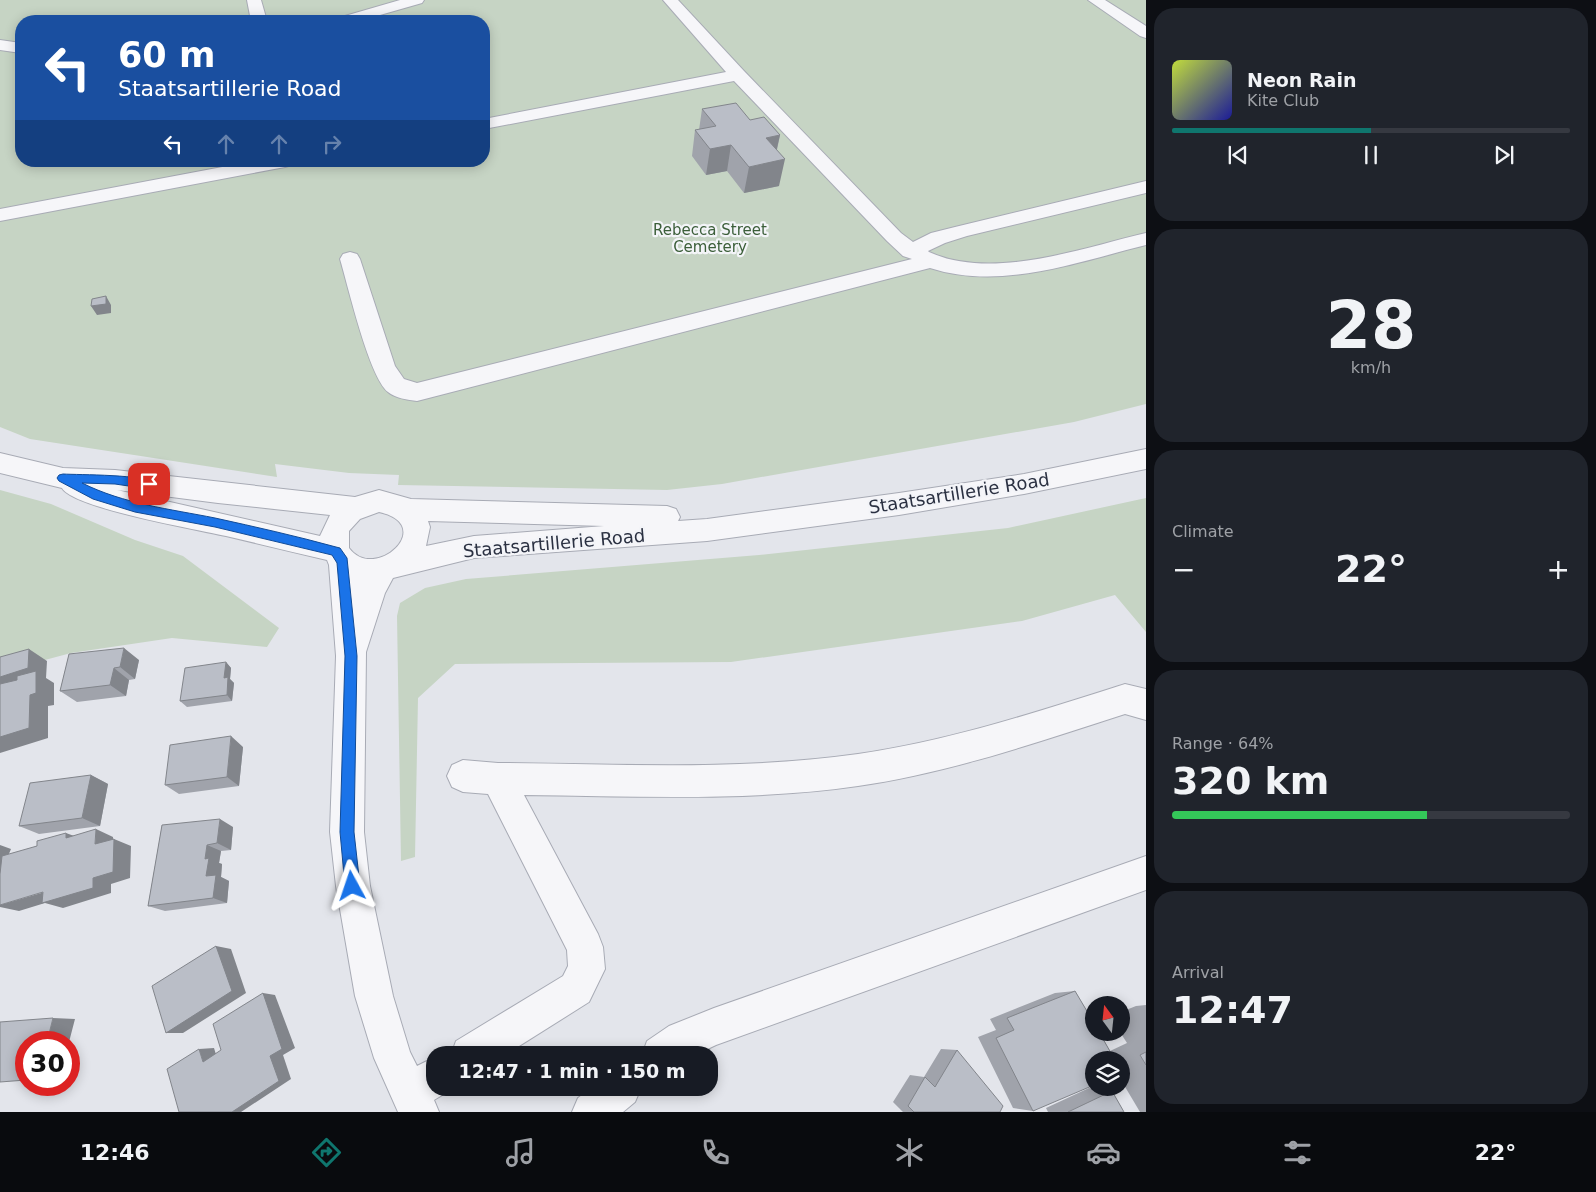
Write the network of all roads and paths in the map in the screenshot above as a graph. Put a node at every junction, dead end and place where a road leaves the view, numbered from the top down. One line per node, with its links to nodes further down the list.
1 (254, 0): 5 (street)
2 (416, 0): 6 (street)
3 (670, 0): 10 (street)
4 (1095, 0): 7 (street)
5 (258, 15)
6 (364, 15)
7 (1146, 33)
8 (0, 45): 9 (street)
9 (15, 47)
10 (738, 75): 11 (street); 16 (street)
11 (490, 123)
12 (253, 167): 14 (street)
13 (1146, 187): 16 (street)
14 (0, 215)
15 (1146, 239): 18 (street)
16 (910, 251): 18 (street)
17 (350, 259): 18 (street)
18 (932, 261)
19 (1146, 459): 24 (street, Staatsartillerie Road)
20 (0, 463): 21 (street)
21 (63, 478): 22 (street); 25 (street)
22 (355, 508): 23 (street); 25 (street)
23 (408, 510): 24 (street, Staatsartillerie Road); 26 (street)
24 (771, 520): 26 (street, Staatsartillerie Road)
25 (339, 556): 26 (street); 27 (street)
26 (390, 566): 27 (street)
27 (351, 656): 34 (street)
28 (1146, 705): 30 (street)
29 (463, 776): 30 (street)
30 (498, 779): 32 (street)
31 (1146, 873): 33 (street)
32 (484, 1046)
33 (674, 1046)
34 (421, 1094)
35 (611, 1096): 36 (street)
36 (592, 1112)

